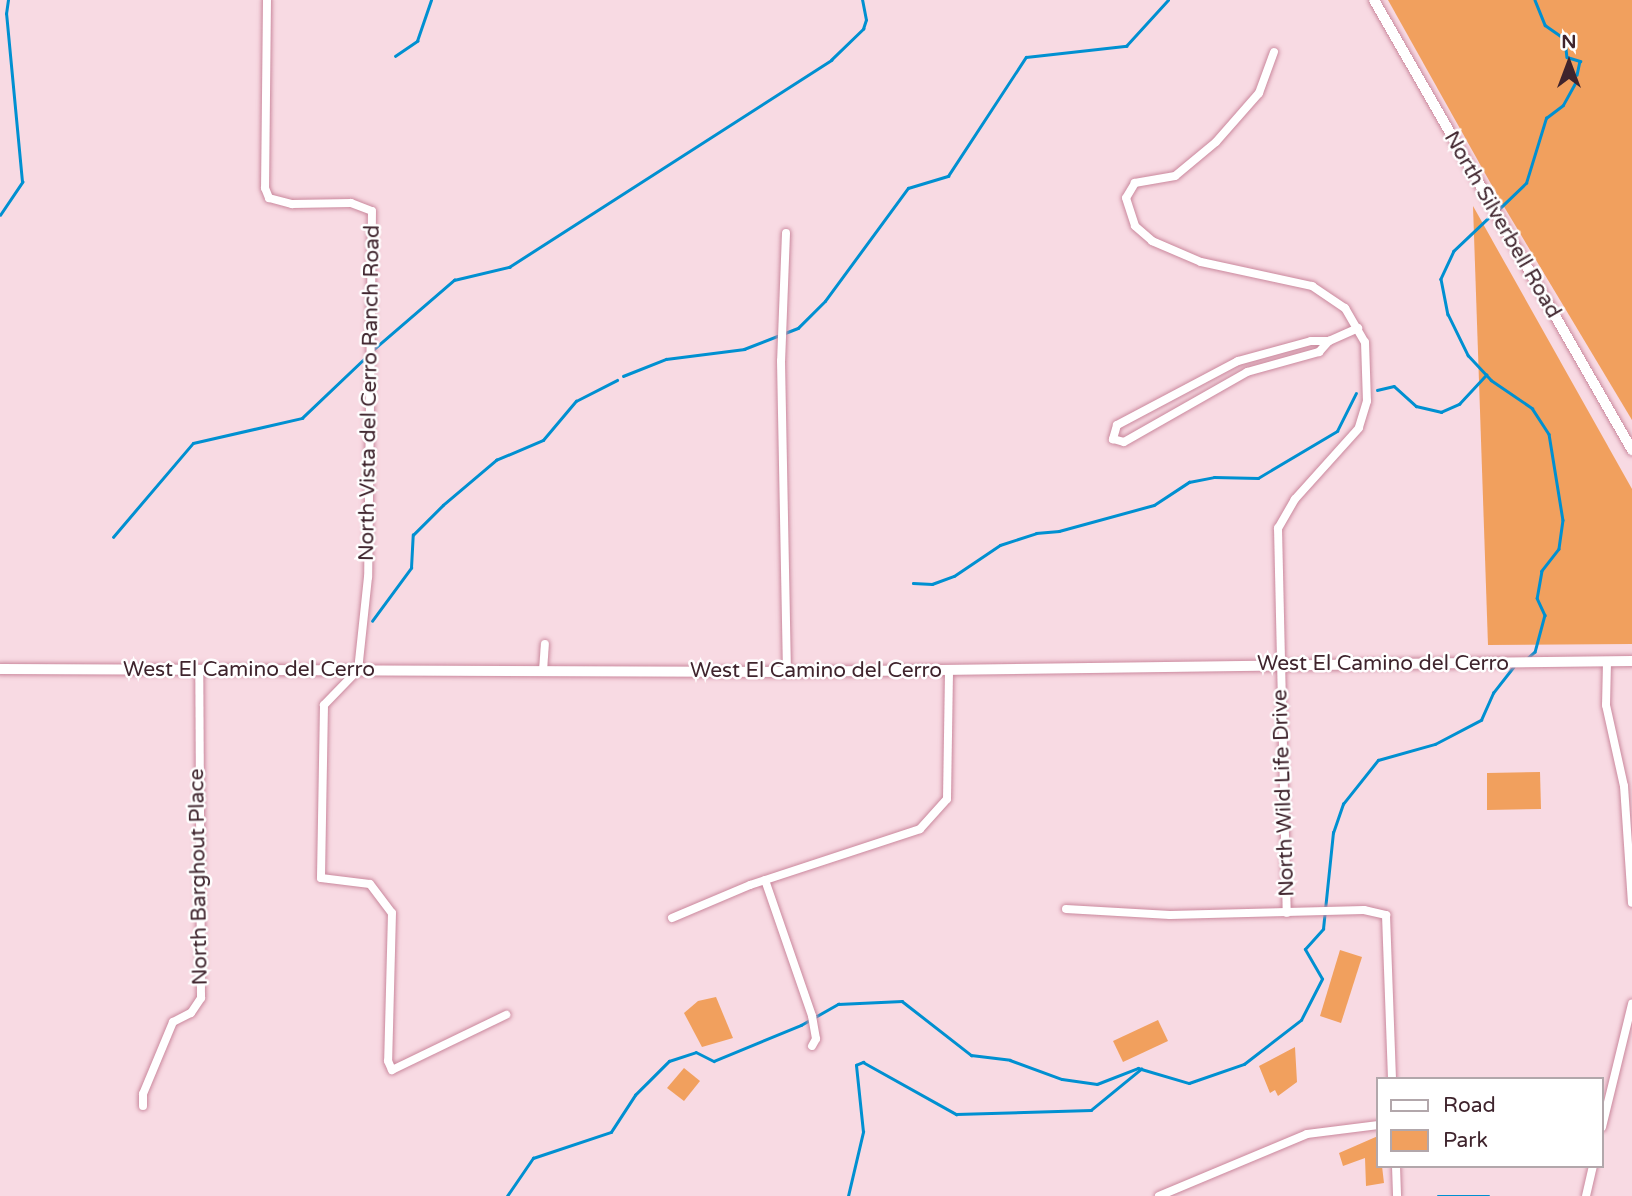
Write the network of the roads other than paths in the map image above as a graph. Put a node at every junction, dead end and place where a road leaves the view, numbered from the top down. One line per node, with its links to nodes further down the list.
1 (267, 0): 16 (street, North Vista del Cerro Ranch Road)
2 (1374, 0): 9 (street, North Silverbell Road)
3 (1274, 52): 5 (street)
4 (1125, 177): 5 (street)
5 (1131, 186): 7 (street, North Wild Life Drive)
6 (786, 233): 19 (street)
7 (1358, 328): 8 (street); 13 (street, North Wild Life Drive)
8 (1329, 341): 8 (street)
9 (1632, 450)
10 (545, 644): 18 (street)
11 (1632, 661): 12 (street, West El Camino del Cerro)
12 (1608, 662): 13 (street, West El Camino del Cerro); 21 (street)
13 (1280, 665): 17 (street, West El Camino del Cerro); 23 (street, North Wild Life Drive)
14 (0, 668): 15 (street, West El Camino del Cerro)
15 (198, 670): 16 (street, West El Camino del Cerro); 30 (street, North Barghout Place)
16 (358, 670): 18 (street, West El Camino del Cerro); 26 (street)
17 (949, 670): 19 (street, West El Camino del Cerro); 20 (street)
18 (543, 671): 19 (street, West El Camino del Cerro)
19 (787, 672)
20 (765, 880): 24 (street); 27 (street)
21 (1632, 903)
22 (1066, 909): 23 (street)
23 (1287, 913): 29 (street)
24 (672, 918)
25 (1632, 1004): 28 (street)
26 (506, 1015)
27 (812, 1046)
28 (1628, 1046): 31 (street)
29 (1392, 1077)
30 (143, 1106)
31 (1604, 1121)
32 (1376, 1125): 35 (street)
33 (1396, 1168): 36 (street)
34 (1593, 1168): 37 (street)
35 (1162, 1194)
36 (1397, 1196)
37 (1586, 1196)

